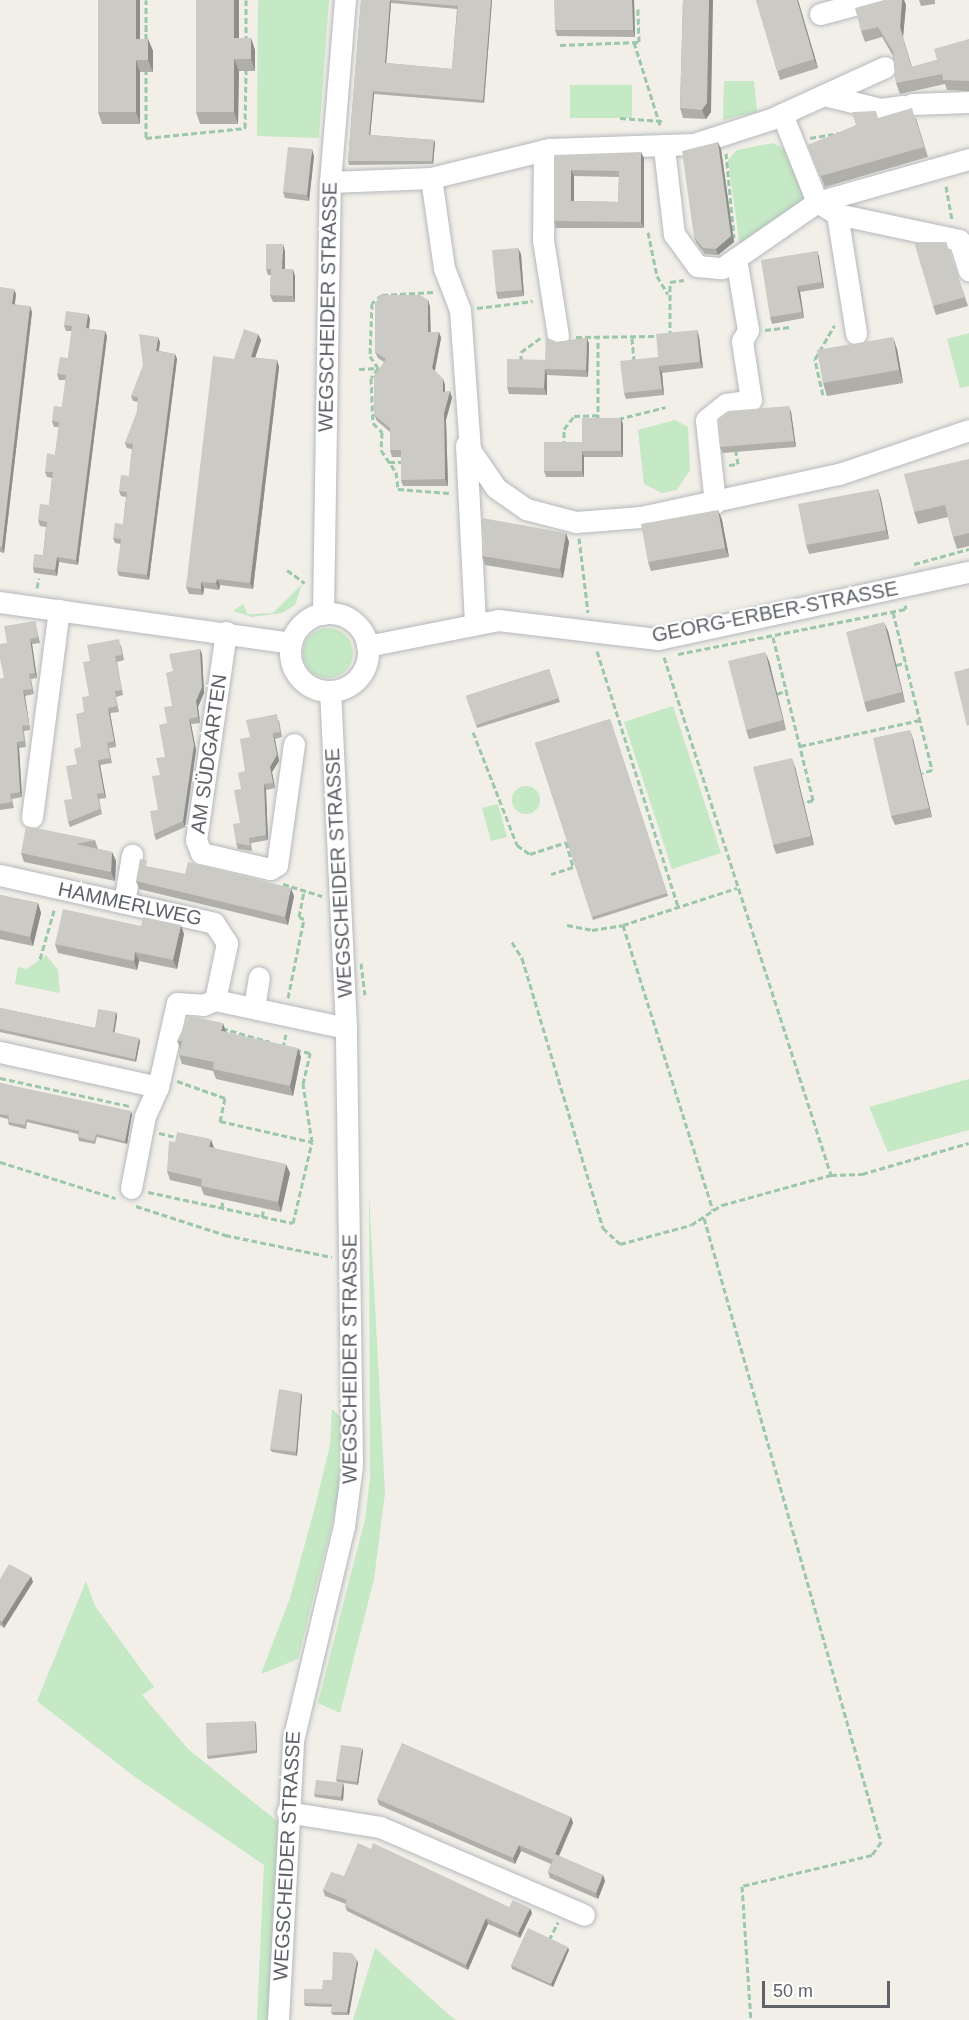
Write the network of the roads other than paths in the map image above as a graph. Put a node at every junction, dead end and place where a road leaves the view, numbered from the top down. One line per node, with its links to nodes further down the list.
1 (345, 0): 12 (street, WEGSCHEIDER STRASSE)
2 (873, 0): 3 (street)
3 (820, 14)
4 (885, 67): 5 (street)
5 (824, 95): 6 (street); 7 (street)
6 (969, 102)
7 (782, 114): 8 (street); 13 (street)
8 (667, 148): 9 (street); 15 (street)
9 (544, 150): 11 (street); 18 (street)
10 (969, 159): 13 (street)
11 (432, 178): 12 (street); 19 (street)
12 (330, 182): 25 (street, WEGSCHEIDER STRASSE)
13 (818, 202): 14 (street); 15 (street)
14 (837, 214): 16 (street); 17 (street)
15 (736, 258): 21 (street)
16 (969, 270)
17 (856, 333)
18 (558, 336)
19 (465, 427): 21 (street); 26 (street)
20 (969, 430): 21 (street)
21 (715, 503)
22 (969, 572): 26 (street, GEORG-ERBER-STRASSE)
23 (0, 602): 24 (street)
24 (59, 610): 27 (street); 32 (street)
25 (323, 614): 28 (street); 29 (street)
26 (476, 621): 29 (street, GEORG-ERBER-STRASSE)
27 (226, 632): 28 (street); 31 (street, AM SÜDGARTEN)
28 (291, 643): 30 (street)
29 (367, 646): 30 (street)
30 (330, 691): 39 (street, WEGSCHEIDER STRASSE)
31 (294, 744)
32 (32, 817)
33 (132, 855): 35 (street)
34 (0, 875): 35 (street, HAMMERLWEG)
35 (123, 903): 37 (street, HAMMERLWEG)
36 (260, 977): 38 (street)
37 (215, 1000): 38 (street); 41 (street)
38 (254, 1008): 39 (street)
39 (346, 1028): 43 (street, WEGSCHEIDER STRASSE)
40 (0, 1052): 41 (street)
41 (159, 1082): 42 (street)
42 (131, 1188)
43 (287, 1812): 44 (street); 45 (street, WEGSCHEIDER STRASSE)
44 (584, 1915)
45 (278, 2020)

